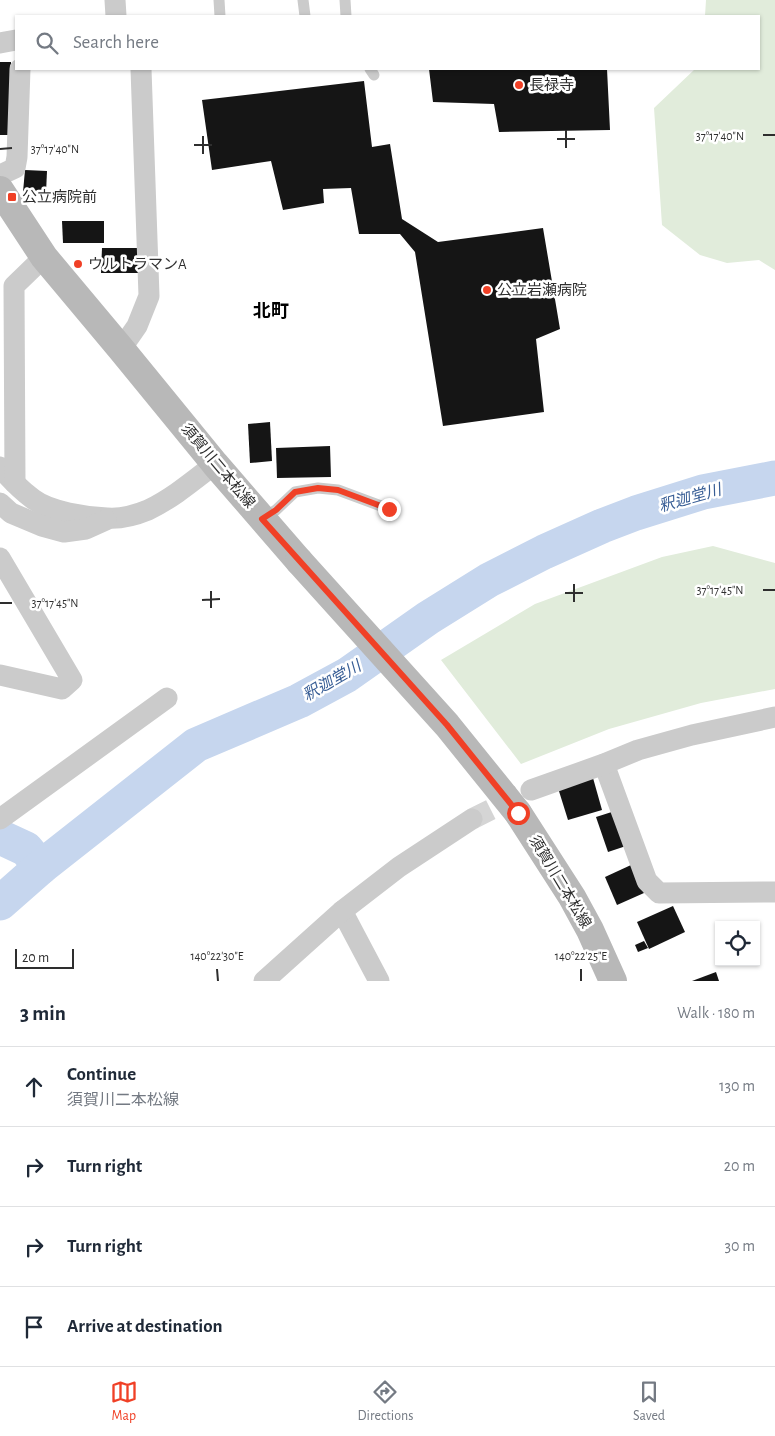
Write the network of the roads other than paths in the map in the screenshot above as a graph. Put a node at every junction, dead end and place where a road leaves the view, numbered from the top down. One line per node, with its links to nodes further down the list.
1 (115, 0): 5 (street)
2 (218, 0): 6 (lane)
3 (302, 0): 7 (lane)
4 (345, 0): 8 (lane)
5 (116, 15)
6 (220, 15)
7 (305, 15)
8 (346, 15)
9 (15, 40): 10 (street)
10 (0, 43)
11 (20, 70): 13 (street)
12 (141, 70): 16 (street)
13 (0, 176)
14 (0, 190): 15 (main road, 須賀川二本松線)
15 (44, 257): 16 (main road, 須賀川二本松線); 19 (street)
16 (121, 349): 17 (main road, 須賀川二本松線)
17 (215, 464): 22 (street); 23 (main road, 須賀川二本松線)
18 (0, 467): 19 (street)
19 (15, 483): 22 (street)
20 (0, 503): 22 (street)
21 (389, 509): 23 (lane)
22 (108, 518)
23 (262, 519): 36 (main road, 須賀川二本松線, bridge)
24 (0, 558): 25 (street)
25 (0, 675)
26 (167, 698): 30 (street)
27 (775, 717): 28 (street)
28 (604, 764): 29 (street); 32 (street)
29 (531, 790)
30 (0, 819)
31 (472, 819): 33 (street)
32 (775, 892)
33 (342, 911): 34 (street); 35 (street)
34 (264, 981)
35 (379, 981)
36 (613, 981)

